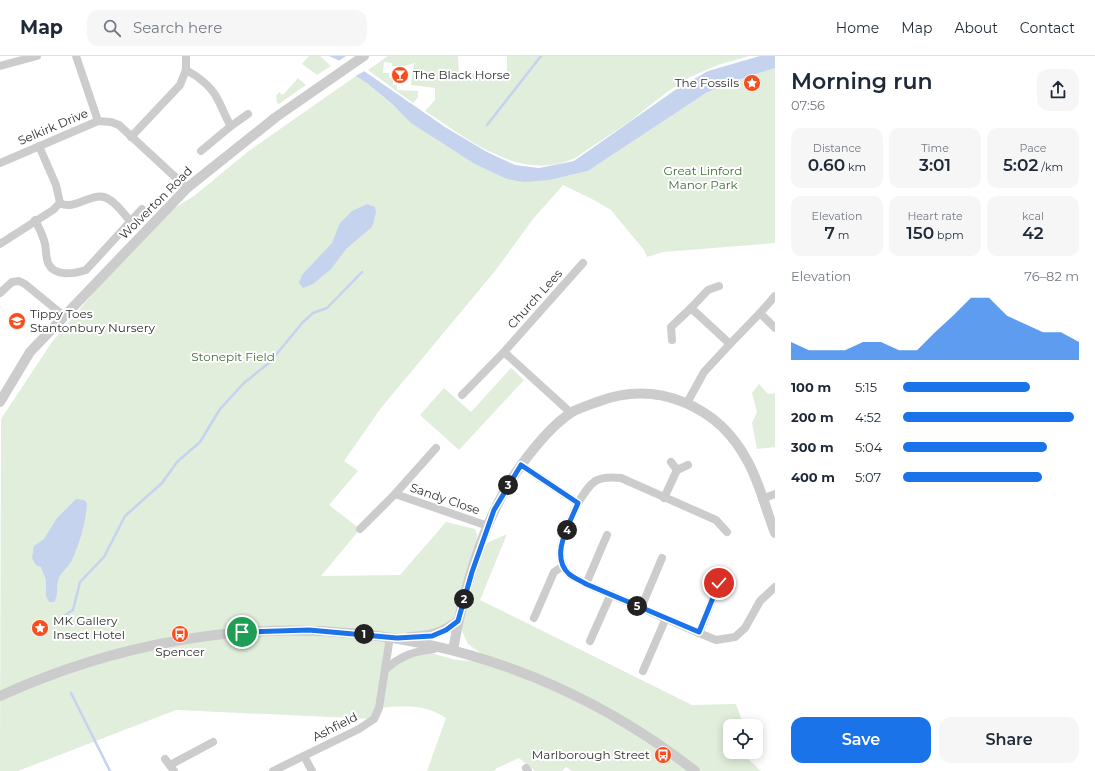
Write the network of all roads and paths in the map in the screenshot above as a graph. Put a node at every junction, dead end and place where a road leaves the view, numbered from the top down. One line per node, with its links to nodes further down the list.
1 (37, 56): 5 (street)
2 (76, 56): 8 (street)
3 (186, 56): 6 (street)
4 (364, 56): 14 (street, Wolverton Road)
5 (0, 66)
6 (186, 70): 9 (street); 10 (street)
7 (248, 114): 9 (street)
8 (98, 121): 10 (street, Selkirk Drive); 11 (street, Selkirk Drive)
9 (230, 126): 12 (street)
10 (130, 137): 14 (street, Selkirk Drive)
11 (38, 146): 13 (street, Selkirk Drive); 15 (street)
12 (201, 151)
13 (0, 163)
14 (186, 188): 26 (street, Wolverton Road)
15 (60, 203): 17 (street); 18 (street)
16 (142, 209): 18 (street)
17 (35, 220): 18 (street); 19 (street)
18 (130, 221)
19 (0, 244)
20 (583, 263): 30 (street, Church Lees)
21 (719, 286): 24 (street)
22 (0, 293): 26 (street)
23 (775, 296): 25 (street)
24 (691, 308): 28 (street); 29 (street)
25 (760, 313): 27 (street); 29 (street)
26 (64, 316): 32 (street, Wolverton Road)
27 (775, 328)
28 (672, 340)
29 (730, 344): 33 (street)
30 (504, 352): 31 (street, Church Lees); 34 (street)
31 (462, 394)
32 (0, 402)
33 (687, 403): 34 (street); 43 (street)
34 (571, 413): 37 (street)
35 (436, 448): 40 (street, Sandy Close)
36 (671, 462): 39 (street)
37 (521, 465): 44 (street); 45 (street)
38 (688, 466): 39 (street)
39 (677, 470): 42 (street)
40 (395, 494): 45 (street, Sandy Close); 46 (street, Sandy Close)
41 (775, 494): 43 (street)
42 (664, 498): 44 (street); 47 (street)
43 (762, 499): 48 (street)
44 (578, 503): 51 (street)
45 (488, 526): 59 (street)
46 (360, 529)
47 (727, 532)
48 (775, 533)
49 (607, 535): 53 (street)
50 (662, 558): 56 (street)
51 (563, 566): 53 (street); 57 (street)
52 (719, 583): 60 (street)
53 (586, 584): 55 (street)
54 (775, 587): 60 (street)
55 (611, 594): 56 (street); 62 (street)
56 (641, 608): 58 (street)
57 (534, 618)
58 (666, 618): 60 (street); 65 (street)
59 (458, 621): 61 (street); 63 (street)
60 (699, 632)
61 (393, 637): 63 (street); 64 (street, Ashfield); 66 (street)
62 (590, 640)
63 (449, 649): 64 (street); 72 (street)
64 (386, 670): 68 (street, Ashfield)
65 (643, 671)
66 (0, 696)
67 (213, 742): 69 (street)
68 (304, 756): 70 (street, Ashfield); 71 (street, Ashfield)
69 (170, 765)
70 (273, 771)
71 (312, 771)
72 (695, 771)

